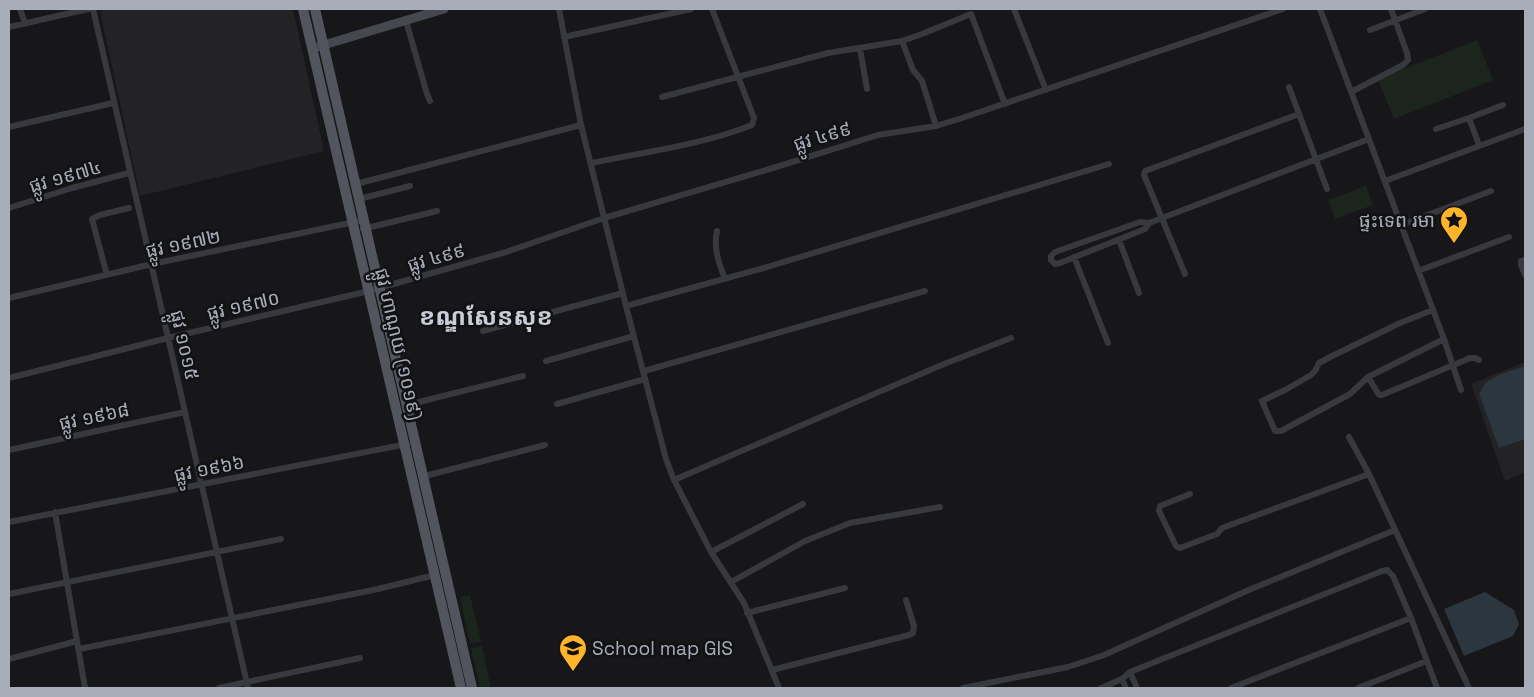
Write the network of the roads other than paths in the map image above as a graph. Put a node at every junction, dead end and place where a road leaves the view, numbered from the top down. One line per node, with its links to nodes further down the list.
1 (20, 9): 18 (street)
2 (88, 9): 18 (street)
3 (93, 9): 33 (street, ផ្លូវ ១០១៥)
4 (303, 9): 24 (main road, ផ្លូវ ហាណូយ (១០១៩))
5 (314, 9): 23 (main road, ផ្លូវ ហាណូយ (១០១៩))
6 (444, 9): 17 (street)
7 (559, 9): 21 (street)
8 (691, 9): 21 (street)
9 (712, 9): 26 (street)
10 (1014, 9): 29 (street)
11 (1284, 9): 29 (street, ផ្លូវ ៤៩៩)
12 (1320, 9): 30 (street)
13 (1390, 9): 16 (street)
14 (1425, 9): 16 (street)
15 (971, 11): 22 (street); 34 (street)
16 (1395, 20): 20 (street); 30 (street)
17 (406, 21): 23 (street); 32 (street)
18 (25, 23): 19 (street)
19 (9, 27)
20 (1370, 30)
21 (564, 37): 38 (street)
22 (902, 41): 25 (street); 39 (street)
23 (323, 46): 24 (street); 50 (main road, ផ្លូវ ហាណូយ (១០១៩))
24 (312, 48): 63 (main road, ផ្លូវ ហាណូយ (១០១៩))
25 (860, 48): 26 (street); 28 (street)
26 (738, 77): 31 (street); 46 (street)
27 (1289, 87): 36 (street)
28 (868, 89)
29 (1046, 90): 34 (street, ផ្លូវ ៤៩៩)
30 (1351, 92): 43 (street)
31 (662, 96)
32 (430, 101)
33 (113, 103): 40 (street); 48 (street, ផ្លូវ ១០១៥)
34 (1005, 104): 39 (street, ផ្លូវ ៤៩៩)
35 (1503, 105): 37 (street)
36 (1299, 114): 45 (street); 59 (street)
37 (1469, 118): 42 (street); 44 (street)
38 (581, 125): 46 (street); 50 (street)
39 (936, 126): 58 (street, ផ្លូវ ៤៩៩)
40 (9, 127)
41 (1525, 128): 44 (street)
42 (1436, 129)
43 (1369, 139): 45 (street); 49 (street)
44 (1479, 145): 49 (street)
45 (1316, 159): 52 (street); 59 (street)
46 (592, 163): 58 (street)
47 (1109, 164): 74 (street)
48 (129, 173): 55 (street, ផ្លូវ ១៩៧៤); 69 (street, ផ្លូវ ១០១៥)
49 (1385, 181): 62 (street)
50 (356, 184): 54 (main road, ផ្លូវ ហាណូយ (១០១៩))
51 (410, 186): 54 (street)
52 (1327, 189)
53 (1491, 191): 62 (street)
54 (359, 199): 61 (main road, ផ្លូវ ហាណូយ (១០១៩))
55 (9, 208)
56 (129, 208): 72 (street)
57 (437, 212): 61 (street, ផ្លូវ ១៩៧២)
58 (604, 218): 75 (street, ផ្លូវ ៤៩៩); 78 (street)
59 (1162, 218): 60 (street); 71 (street)
60 (1150, 223): 66 (street); 67 (street)
61 (365, 224): 63 (street, ផ្លូវ ១៩៧២); 75 (main road, ផ្លូវ ហាណូយ (១០១៩))
62 (1401, 225): 70 (street)
63 (354, 227): 69 (street, ផ្លូវ ១៩៧២); 76 (main road, ផ្លូវ ហាណូយ (១០១៩))
64 (717, 231): 74 (street)
65 (1509, 236): 70 (street)
66 (1119, 240): 67 (street); 79 (street)
67 (1074, 257): 88 (street)
68 (1525, 260): 73 (street)
69 (152, 264): 72 (street, ផ្លូវ ១៩៧២); 85 (street, ផ្លូវ ១០១៥)
70 (1418, 270): 82 (street)
71 (1185, 274)
72 (107, 275): 80 (street, ផ្លូវ ១៩៧២)
73 (1525, 275)
74 (725, 279): 81 (street)
75 (380, 288): 76 (street, ផ្លូវ ៤៩៩); 99 (main road, ផ្លូវ ហាណូយ (១០១៩))
76 (369, 291): 85 (street, ផ្លូវ ១៩៧០); 102 (main road, ផ្លូវ ហាណូយ (១០១៩))
77 (925, 291): 92 (street)
78 (623, 293): 81 (street); 83 (street)
79 (1139, 293)
80 (9, 298)
81 (626, 306): 84 (street)
82 (1433, 310): 87 (street); 94 (street)
83 (483, 331)
84 (634, 336): 90 (street); 92 (street)
85 (168, 338): 95 (street, ផ្លូវ ១៩៧០); 100 (street, ផ្លូវ ១០១៥)
86 (1011, 338): 107 (street)
87 (1444, 338): 91 (street); 94 (street)
88 (1108, 343)
89 (1479, 360): 91 (street)
90 (546, 361)
91 (1453, 366): 94 (street); 97 (street)
92 (644, 371): 96 (street)
93 (523, 376): 99 (street)
94 (1368, 377)
95 (9, 378)
96 (646, 379): 98 (street); 107 (street)
97 (1461, 390)
98 (557, 404)
99 (407, 405): 102 (main road, ផ្លូវ ហាណូយ (១០១៩))
100 (185, 412): 104 (street, ផ្លូវ ១៩៦៨); 108 (street, ផ្លូវ ១០១៥)
101 (1349, 437): 105 (street)
102 (410, 443): 106 (main road, ផ្លូវ ហាណូយ (១០១៩)); 108 (street, ផ្លូវ ១៩៦៦)
103 (545, 445): 106 (street)
104 (9, 450)
105 (1369, 474): 109 (street); 114 (street)
106 (418, 478): 118 (main road, ផ្លូវ ហាណូយ (១០១៩)); 139 (main road, ផ្លូវ ហាណូយ (១០១៩))
107 (674, 480): 116 (street)
108 (202, 485): 112 (street, ផ្លូវ ១៩៦៦); 117 (street, ផ្លូវ ១០១៥)
109 (1190, 494)
110 (802, 504): 116 (street)
111 (940, 507): 119 (street)
112 (55, 512): 113 (street, ផ្លូវ ១៩៦៦); 120 (street)
113 (9, 522)
114 (1395, 530): 141 (street); 148 (street)
115 (281, 539): 117 (street)
116 (711, 552): 119 (street)
117 (218, 553): 120 (street); 126 (street, ផ្លូវ ១០១៥)
118 (435, 575): 126 (street); 138 (main road, ផ្លូវ ហាណូយ (១០១៩))
119 (730, 582): 124 (street)
120 (67, 583): 122 (street); 127 (street)
121 (845, 588): 124 (street)
122 (9, 594)
123 (906, 600): 132 (street)
124 (747, 613): 132 (street)
125 (1411, 618): 131 (street); 133 (street); 145 (street)
126 (232, 619): 128 (street); 135 (street, ផ្លូវ ១០១៥)
127 (78, 641): 128 (street); 130 (street)
128 (79, 649): 136 (street)
129 (360, 658): 135 (street)
130 (9, 659)
131 (1427, 661): 146 (street); 147 (street)
132 (772, 670): 140 (street)
133 (1130, 672): 134 (street); 144 (street)
134 (1122, 679): 142 (street); 143 (street)
135 (247, 685): 137 (street)
136 (85, 688)
137 (219, 688)
138 (461, 688)
139 (472, 688)
140 (779, 688)
141 (963, 688)
142 (1101, 688)
143 (1126, 688)
144 (1137, 688)
145 (1231, 688)
146 (1358, 688)
147 (1437, 688)
148 (1470, 688)

